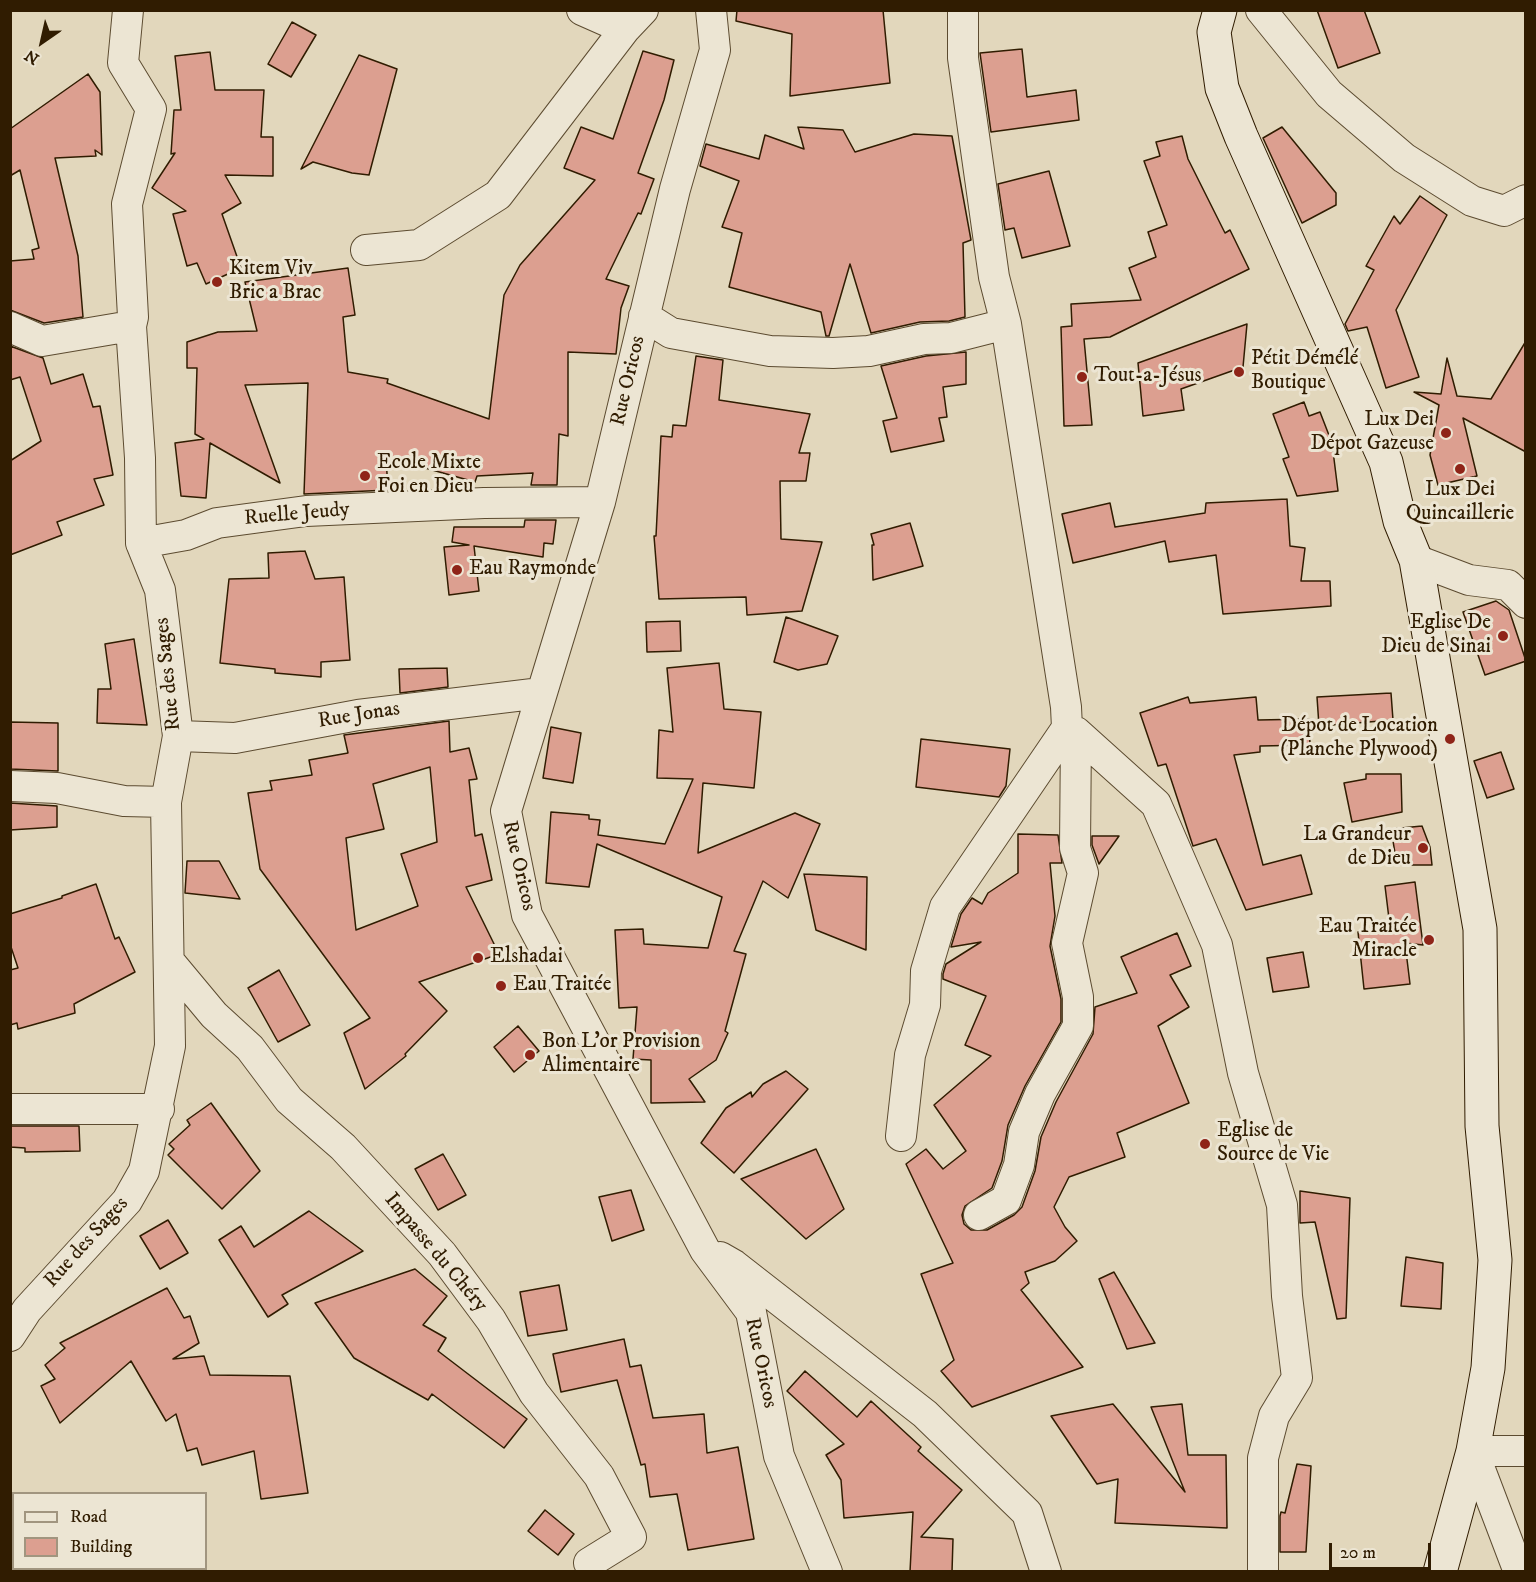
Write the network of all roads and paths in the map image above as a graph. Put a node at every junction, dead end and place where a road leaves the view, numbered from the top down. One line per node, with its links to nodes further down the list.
1 (128, 10): 12 (street, Rue des Sages)
2 (582, 10): 7 (street)
3 (711, 10): 10 (street, Rue Oricos)
4 (963, 10): 11 (street)
5 (1220, 10): 16 (street)
6 (1261, 10): 8 (street)
7 (634, 20): 9 (street)
8 (1526, 200)
9 (366, 250)
10 (644, 316): 11 (street); 14 (street, Rue Oricos)
11 (1006, 324): 19 (street)
12 (131, 326): 13 (street); 15 (street, Rue des Sages)
13 (10, 327)
14 (600, 502): 15 (street, Ruelle Jeudy); 18 (street, Rue Oricos)
15 (141, 543): 20 (street, Rue des Sages)
16 (1416, 560): 17 (street); 31 (street)
17 (1526, 603)
18 (541, 693): 20 (street, Rue Jonas); 28 (street, Rue Oricos)
19 (1071, 730): 26 (street); 27 (street); 35 (street)
20 (178, 736): 22 (street, Rue des Sages)
21 (10, 786): 22 (street)
22 (166, 801): 23 (street, Rue des Sages)
23 (169, 961): 25 (street, Rue des Sages); 32 (street, Impasse du Chéry)
24 (10, 1109): 25 (street)
25 (159, 1109): 29 (street, Rue des Sages)
26 (901, 1137)
27 (979, 1215)
28 (705, 1250): 33 (street, Rue Oricos); 34 (street)
29 (10, 1336)
30 (1526, 1450): 31 (street)
31 (1473, 1451): 36 (street); 37 (street)
32 (589, 1563)
33 (827, 1572)
34 (1046, 1572)
35 (1263, 1572)
36 (1440, 1572)
37 (1519, 1572)

